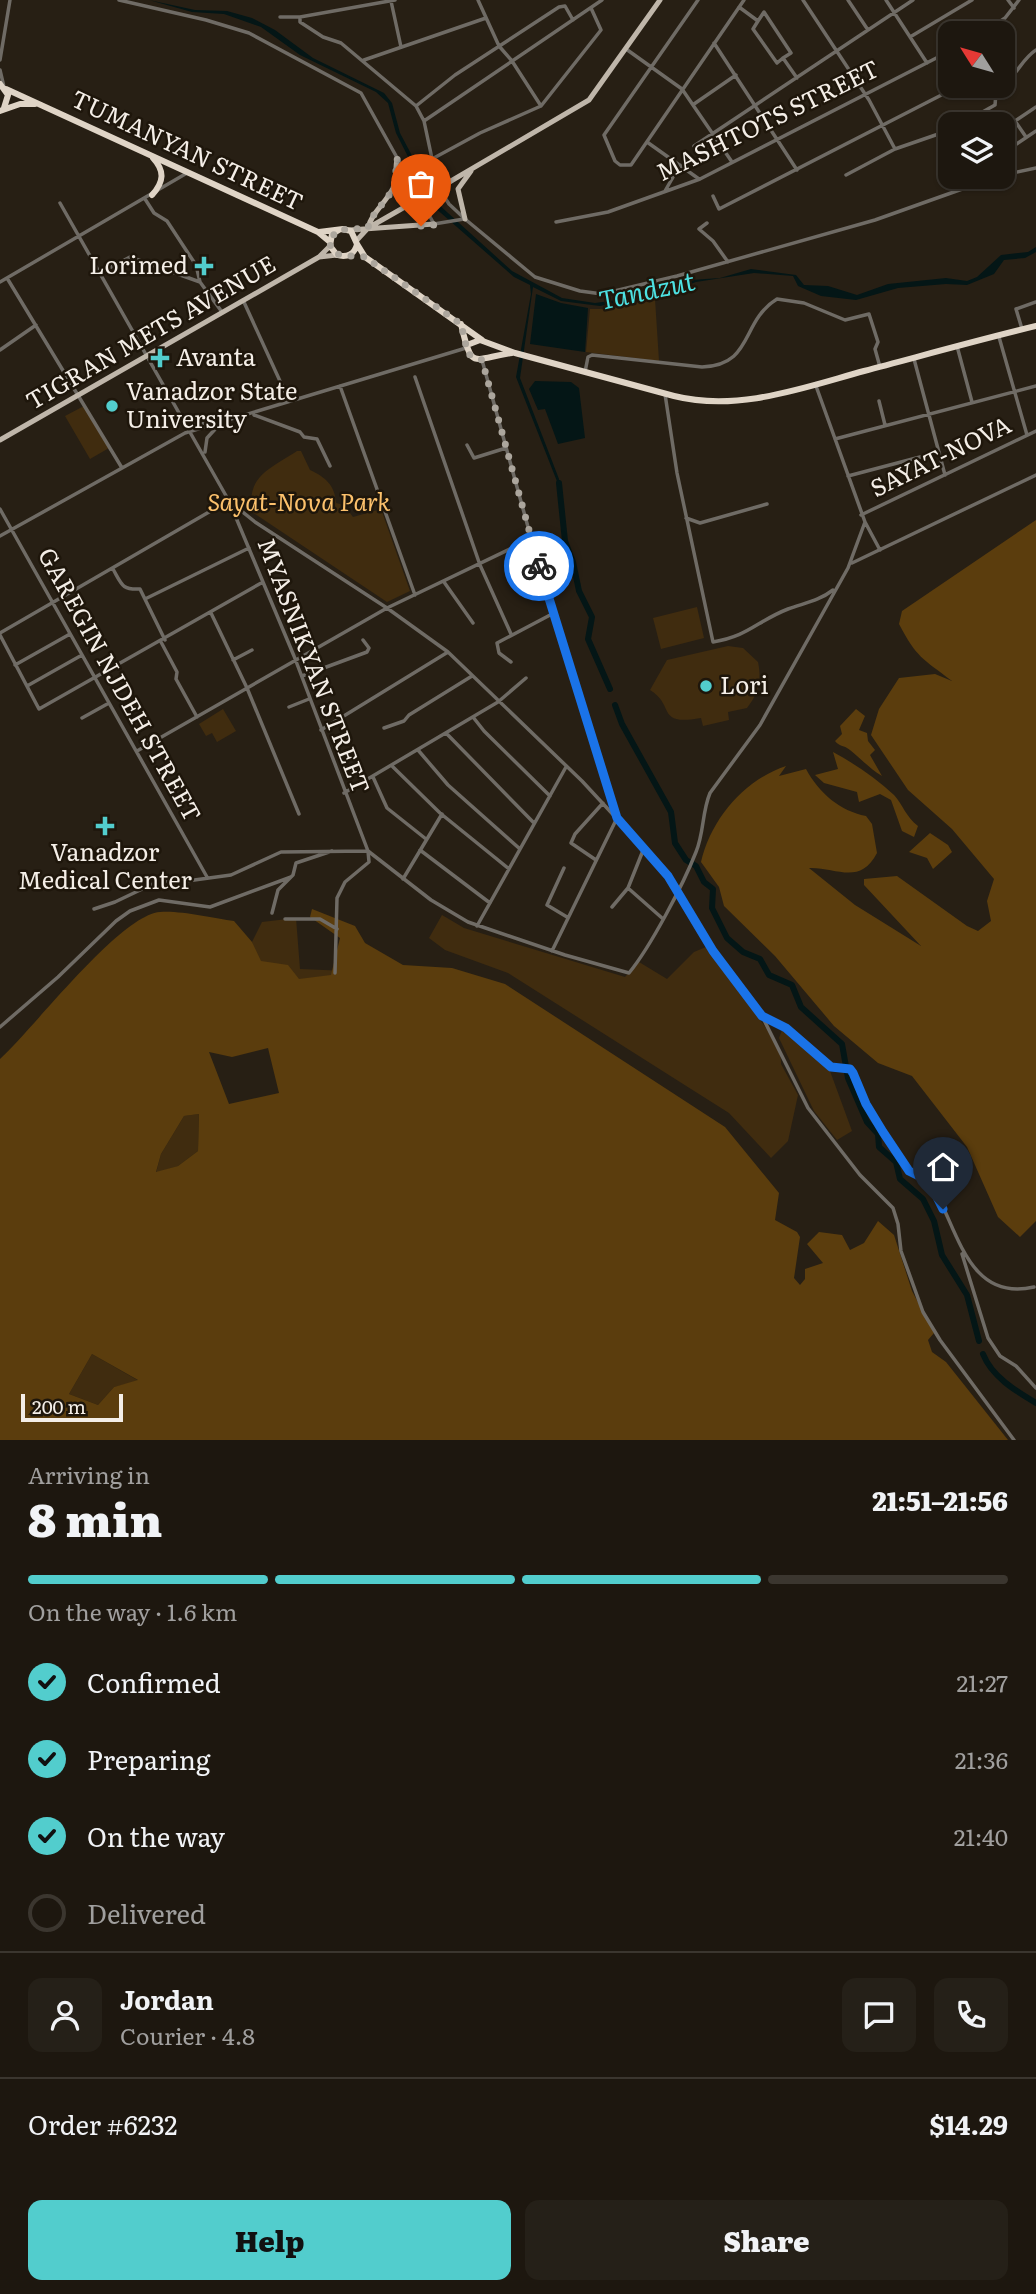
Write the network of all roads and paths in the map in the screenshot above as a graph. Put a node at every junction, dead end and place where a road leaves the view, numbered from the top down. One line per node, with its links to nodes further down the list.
1 (10, 0): 36 (street)
2 (119, 0): 70 (street)
3 (392, 0): 21 (street); 30 (street)
4 (478, 0): 22 (street)
5 (602, 0): 17 (street)
6 (660, 0): 31 (main road)
7 (698, 0): 40 (street)
8 (744, 0): 16 (street)
9 (803, 0): 33 (street)
10 (848, 0): 26 (street)
11 (886, 0): 19 (street)
12 (913, 0): 19 (street)
13 (972, 0): 27 (street)
14 (1007, 0): 18 (street)
15 (1019, 0): 18 (street)
16 (739, 7): 24 (street); 28 (street)
17 (591, 8): 23 (street); 54 (street)
18 (1014, 8): 25 (street)
19 (894, 12): 26 (street); 27 (street)
20 (280, 17): 21 (street)
21 (300, 17): 37 (street)
22 (485, 18): 29 (street); 30 (street)
23 (573, 20): 29 (street); 38 (street)
24 (758, 21): 35 (street); 35 (street)
25 (1001, 21)
26 (868, 30): 33 (street)
27 (910, 37): 39 (street)
28 (714, 43): 42 (street); 46 (street)
29 (499, 46): 38 (street); 53 (street)
30 (401, 47): 37 (street)
31 (626, 48): 40 (street); 75 (main road)
32 (1036, 50): 43 (street)
33 (838, 51): 44 (street); 47 (street)
34 (938, 57): 39 (street, MASHTOTS STREET)
35 (783, 58): 44 (street)
36 (0, 60)
37 (363, 60): 53 (street)
38 (512, 61): 54 (street); 58 (street)
39 (927, 63): 47 (street, MASHTOTS STREET)
40 (651, 67): 46 (street); 65 (street)
41 (0, 70): 45 (street)
42 (736, 75): 50 (street); 52 (street)
43 (1015, 75)
44 (797, 78): 52 (street)
45 (3, 87): 51 (highway, TUMANYAN STREET); 56 (highway)
46 (682, 89): 50 (street); 65 (street)
47 (865, 94): 59 (street); 64 (street, MASHTOTS STREET)
48 (938, 96): 59 (street)
49 (996, 98): 57 (street)
50 (694, 104): 61 (street)
51 (40, 105): 56 (highway); 69 (highway, TUMANYAN STREET)
52 (756, 105): 61 (street); 64 (street)
53 (416, 106): 58 (street)
54 (541, 106): 71 (street)
55 (1036, 107): 63 (street)
56 (1, 111)
57 (982, 112)
58 (424, 121): 71 (street)
59 (883, 125): 68 (street); 76 (street)
60 (1036, 131): 63 (street)
61 (713, 133): 67 (street); 72 (street)
62 (938, 134): 68 (street)
63 (1026, 137): 66 (street)
64 (778, 139): 72 (street, MASHTOTS STREET); 76 (street)
65 (646, 142): 73 (street)
66 (1015, 145)
67 (694, 146)
68 (895, 149): 79 (street)
69 (149, 154): 77 (highway, TUMANYAN STREET); 84 (highway)
70 (397, 159): 89 (street); 90 (main road)
71 (432, 159): 86 (street)
72 (732, 162): 80 (street, MASHTOTS STREET)
73 (680, 165): 80 (street); 82 (street)
74 (1036, 168): 78 (street)
75 (472, 169): 86 (main road); 90 (main road, bridge)
76 (797, 170): 83 (street)
77 (188, 172): 84 (street); 93 (highway, TUMANYAN STREET)
78 (1015, 172)
79 (846, 175)
80 (700, 179): 82 (street, MASHTOTS STREET)
81 (962, 189): 101 (street)
82 (665, 191): 87 (street, MASHTOTS STREET)
83 (713, 196)
84 (149, 197): 94 (street); 105 (street)
85 (60, 203): 94 (street, MYASNIKYAN STREET)
86 (465, 219): 89 (street); 101 (street)
87 (556, 222)
88 (707, 223): 101 (street)
89 (434, 225): 90 (main road)
90 (368, 228): 92 (main road); 95 (main road)
91 (339, 230): 92 (highway); 93 (highway); 96 (highway)
92 (350, 230): 95 (highway)
93 (318, 232): 96 (highway, TUMANYAN STREET)
94 (80, 237): 102 (street, MYASNIKYAN STREET); 103 (street)
95 (357, 242): 97 (highway); 100 (highway)
96 (330, 244): 98 (highway); 99 (main road, TIGRAN METS AVENUE)
97 (351, 254): 98 (highway); 100 (highway)
98 (337, 255): 99 (main road, TIGRAN METS AVENUE)
99 (319, 257): 106 (main road, TIGRAN METS AVENUE)
100 (365, 257): 109 (highway)
101 (728, 262)
102 (100, 272): 105 (street); 120 (street, MYASNIKYAN STREET)
103 (7, 278): 104 (street); 110 (street)
104 (0, 282)
105 (200, 282): 108 (street)
106 (243, 300): 108 (main road, TIGRAN METS AVENUE); 130 (street)
107 (1036, 302): 112 (street)
108 (222, 312): 120 (main road, TIGRAN METS AVENUE)
109 (461, 324): 114 (highway); 116 (highway)
110 (36, 325): 118 (street); 132 (street)
111 (1036, 326): 112 (highway)
112 (1022, 329): 113 (highway)
113 (998, 335): 117 (highway); 129 (street)
114 (482, 340): 115 (highway); 116 (highway)
115 (489, 345): 119 (highway); 122 (highway)
116 (466, 346): 122 (highway); 127 (street)
117 (957, 346): 121 (highway); 134 (street)
118 (0, 350)
119 (515, 353): 122 (highway); 124 (highway)
120 (147, 356): 132 (main road, TIGRAN METS AVENUE); 137 (street, MYASNIKYAN STREET)
121 (913, 358): 123 (highway); 136 (street)
122 (484, 360): 146 (street)
123 (880, 367): 124 (street); 126 (highway)
124 (585, 372): 131 (highway)
125 (415, 377): 166 (street)
126 (816, 384): 131 (highway); 143 (street)
127 (340, 386): 135 (street); 171 (street)
128 (1036, 386): 129 (street)
129 (1014, 391): 134 (street); 142 (street)
130 (285, 392)
131 (665, 394): 158 (street)
132 (78, 395): 144 (main road, TIGRAN METS AVENUE); 150 (street)
133 (879, 401): 139 (street)
134 (972, 402): 136 (street)
135 (253, 414): 138 (street); 149 (street)
136 (929, 414): 139 (street); 147 (street)
137 (183, 417): 138 (street); 141 (street, MYASNIKYAN STREET)
138 (224, 423): 141 (street); 148 (street)
139 (885, 425): 143 (street)
140 (1036, 431): 142 (street, SAYAT-NOVA)
141 (191, 432): 148 (street, MYASNIKYAN STREET); 150 (street)
142 (1027, 435): 151 (street, SAYAT-NOVA)
143 (835, 439): 153 (street)
144 (0, 440)
145 (467, 444): 146 (street)
146 (506, 449): 162 (street)
147 (939, 452): 151 (street); 153 (street)
148 (205, 458): 154 (street, MYASNIKYAN STREET)
149 (330, 466)
150 (122, 468): 160 (street)
151 (945, 475): 157 (street, SAYAT-NOVA)
152 (1036, 475): 164 (street)
153 (848, 476): 157 (street)
154 (229, 501): 163 (street, MYASNIKYAN STREET); 167 (street); 174 (street)
155 (767, 504): 158 (street)
156 (0, 509): 160 (street, GAREGIN NJDEH STREET)
157 (862, 515): 159 (street)
158 (686, 517): 170 (street)
159 (864, 522): 164 (street); 165 (street)
160 (12, 529): 161 (street); 173 (street, GAREGIN NJDEH STREET)
161 (0, 536)
162 (531, 540): 166 (street); 176 (street)
163 (249, 548): 168 (street, MYASNIKYAN STREET); 172 (street)
164 (880, 550): 165 (street)
165 (850, 564): 170 (street)
166 (480, 565): 169 (street); 180 (street)
167 (113, 569): 172 (street); 173 (street)
168 (263, 582): 175 (street); 187 (street, MYASNIKYAN STREET)
169 (444, 582): 171 (street); 177 (street)
170 (837, 588): 231 (street)
171 (415, 594): 174 (street)
172 (145, 599): 182 (street)
173 (52, 603): 178 (street); 179 (street, GAREGIN NJDEH STREET)
174 (387, 608): 184 (street); 187 (street)
175 (211, 613): 182 (street); 186 (street)
176 (552, 614): 180 (street); 216 (street)
177 (473, 623)
178 (0, 634): 189 (street)
179 (70, 634): 185 (street, GAREGIN NJDEH STREET); 189 (street)
180 (509, 635): 188 (street)
181 (363, 640): 191 (street)
182 (163, 641): 192 (street); 200 (street)
183 (252, 650): 186 (street)
184 (448, 652): 190 (street); 204 (street)
185 (82, 655): 192 (street, GAREGIN NJDEH STREET); 194 (street)
186 (233, 660): 195 (street)
187 (296, 661): 191 (street, MYASNIKYAN STREET); 195 (street)
188 (511, 662)
189 (15, 665): 194 (street)
190 (472, 676): 197 (street); 203 (street)
191 (302, 677): 196 (street, MYASNIKYAN STREET)
192 (96, 678): 194 (street); 198 (street, GAREGIN NJDEH STREET)
193 (526, 678): 197 (street)
194 (27, 686)
195 (247, 688): 200 (street); 214 (street)
196 (309, 699): 199 (street); 204 (street, MYASNIKYAN STREET)
197 (498, 702): 201 (street); 209 (street)
198 (109, 703): 202 (street); 207 (street, GAREGIN NJDEH STREET)
199 (289, 707)
200 (197, 717): 207 (street)
201 (473, 717): 205 (street); 212 (street)
202 (82, 718)
203 (384, 728)
204 (321, 730): 211 (street, MYASNIKYAN STREET)
205 (446, 733): 206 (street); 217 (street)
206 (418, 750): 208 (street); 220 (street)
207 (137, 751): 227 (street, GAREGIN NJDEH STREET)
208 (391, 766): 210 (street); 215 (street)
209 (566, 767): 212 (street); 213 (street)
210 (373, 777): 211 (street); 218 (street)
211 (344, 793): 223 (street, MYASNIKYAN STREET)
212 (550, 796): 217 (street)
213 (603, 803): 216 (street); 224 (street)
214 (299, 814)
215 (442, 814): 218 (street); 226 (street)
216 (617, 818): 219 (street); 224 (street)
217 (534, 823): 220 (street)
218 (426, 839): 222 (street)
219 (644, 848): 230 (street); 231 (street)
220 (520, 849): 226 (street)
221 (334, 850): 223 (street); 227 (street); 228 (street)
222 (420, 850): 229 (street); 232 (street)
223 (368, 851): 229 (street); 240 (street)
224 (596, 860): 236 (street)
225 (564, 868): 236 (street)
226 (509, 869): 232 (street)
227 (207, 877): 234 (street)
228 (290, 877): 235 (street); 244 (street)
229 (403, 879): 239 (street)
230 (628, 888): 233 (street); 237 (street)
231 (677, 892): 237 (street); 243 (street)
232 (490, 903): 239 (street)
233 (612, 907)
234 (94, 909)
235 (272, 913)
236 (568, 917): 241 (street)
237 (662, 918): 241 (street)
238 (285, 919): 240 (street)
239 (477, 926): 241 (street)
240 (337, 929): 242 (street)
241 (552, 951)
242 (335, 973)
243 (762, 1016): 245 (street); 248 (street)
244 (0, 1027)
245 (959, 1245): 246 (street); 247 (street)
246 (1034, 1287)
247 (1036, 1388)
248 (1014, 1440)

